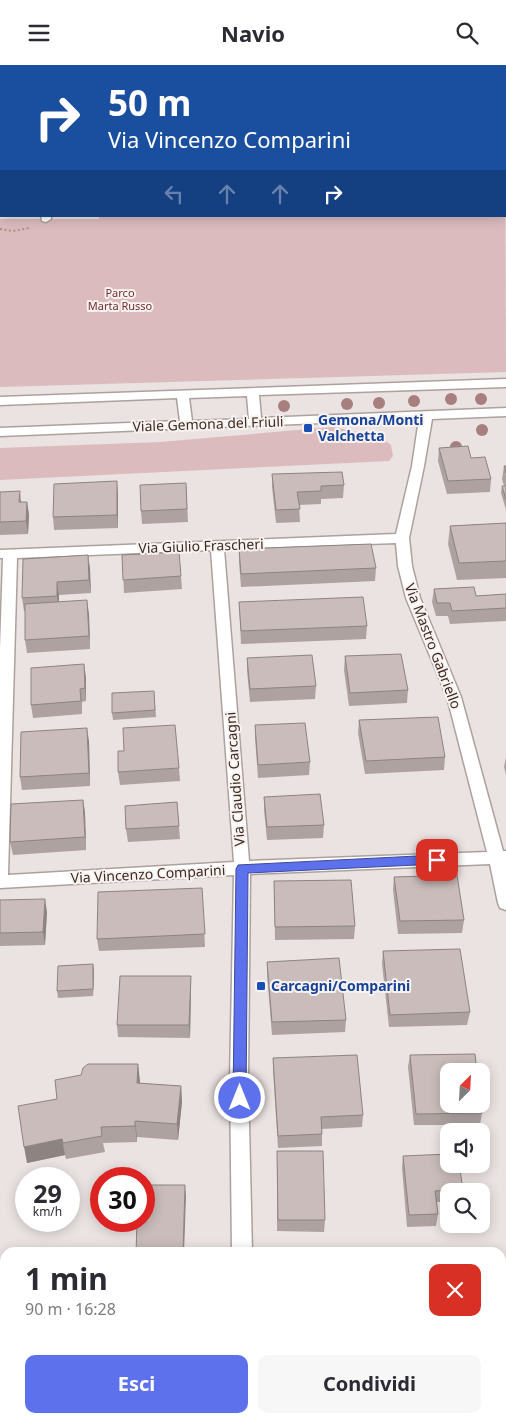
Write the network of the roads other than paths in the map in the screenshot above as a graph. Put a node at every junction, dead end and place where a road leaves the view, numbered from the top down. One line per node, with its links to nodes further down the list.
1 (506, 383): 2 (street)
2 (252, 392): 3 (street); 7 (street)
3 (183, 394): 4 (street); 8 (street)
4 (0, 401)
5 (506, 412): 6 (street, Viale Gemona del Friuli)
6 (426, 415): 7 (street, Viale Gemona del Friuli); 10 (street, Via Mastro Gabriello)
7 (255, 423): 8 (street, Viale Gemona del Friuli)
8 (186, 425): 9 (street, Viale Gemona del Friuli)
9 (0, 432)
10 (402, 538): 11 (street, Via Giulio Frascheri); 13 (street, Via Mastro Gabriello)
11 (217, 545): 12 (street, Via Giulio Frascheri); 14 (street, Via Claudio Carcagni)
12 (5, 554): 15 (street)
13 (501, 857): 14 (street, Via Vincenzo Comparini); 16 (street, Via Mastro Gabriello)
14 (242, 869): 15 (street, Via Vincenzo Comparini); 17 (street, Via Claudio Carcagni)
15 (0, 882)
16 (506, 903)
17 (242, 1247)

